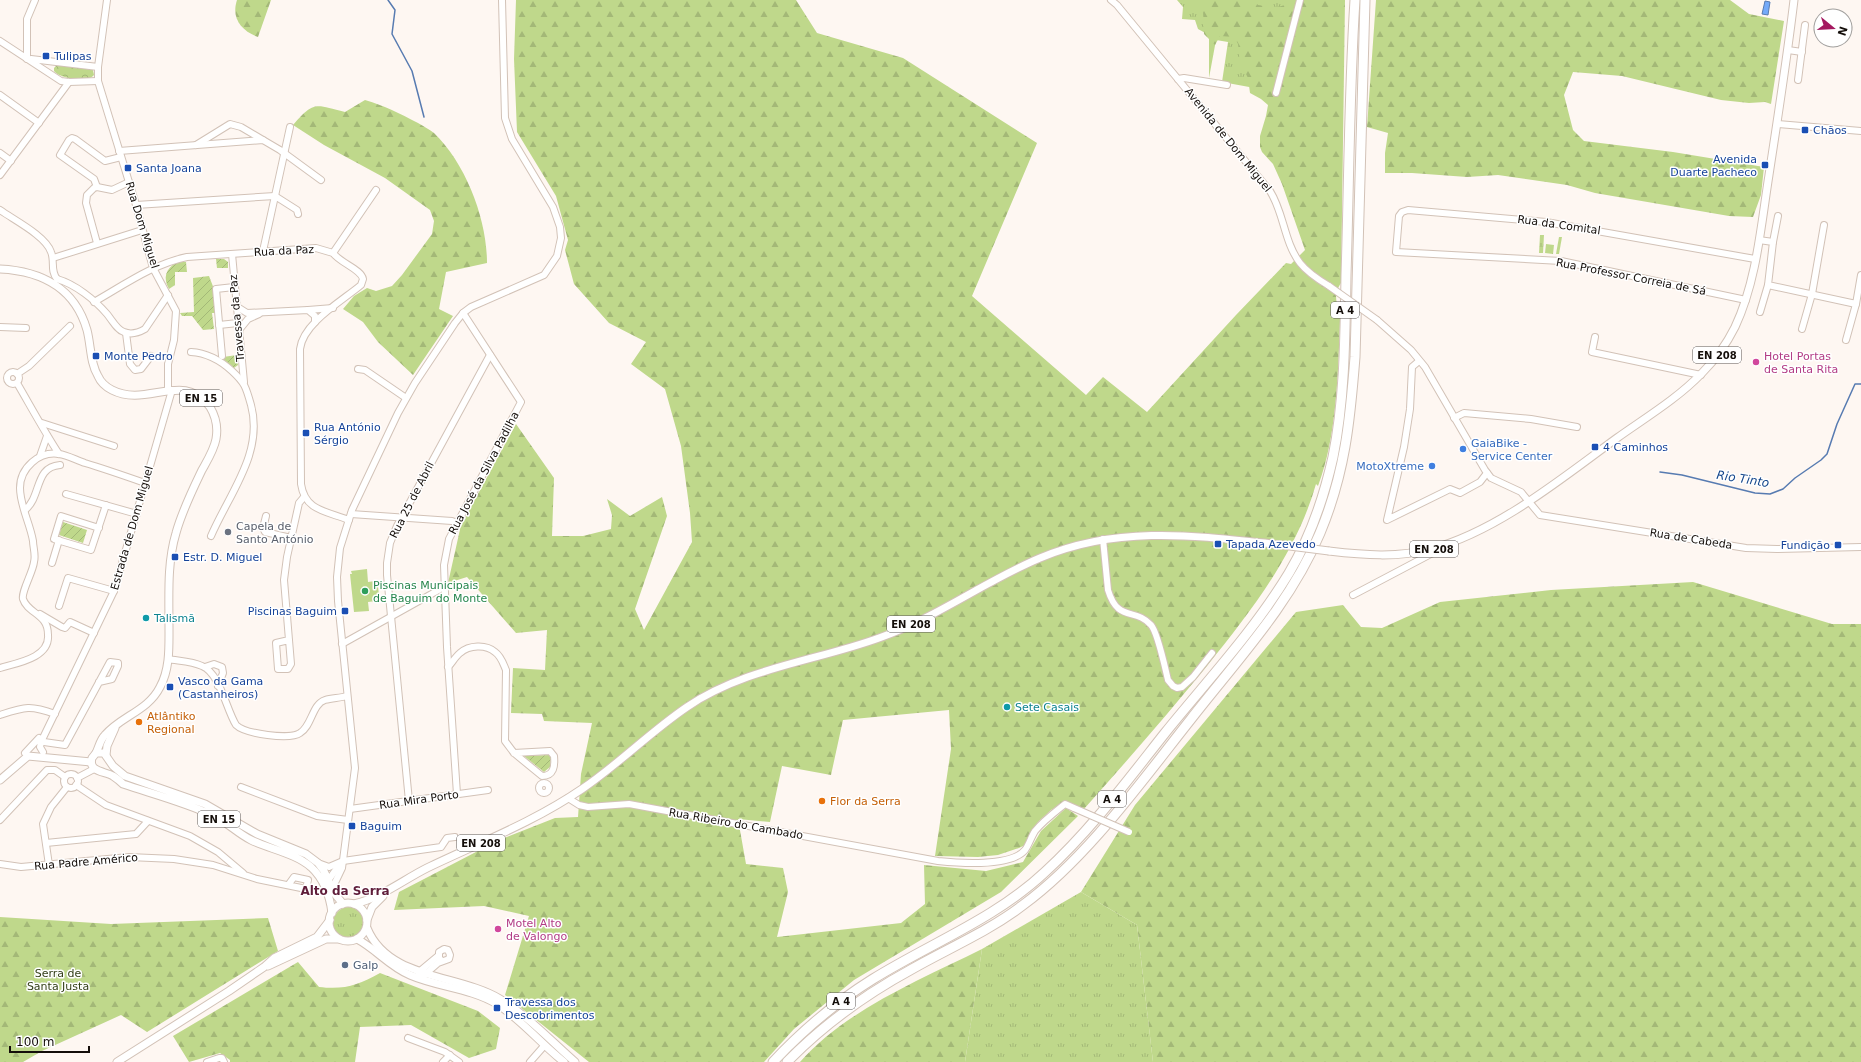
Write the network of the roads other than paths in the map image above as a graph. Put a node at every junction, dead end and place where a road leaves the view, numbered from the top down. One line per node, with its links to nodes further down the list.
1 (35, 0): 13 (street)
2 (107, 0): 15 (street)
3 (502, 0): 71 (street)
4 (1111, 0): 17 (street, Avenida de Dom Miguel)
5 (1300, 0): 22 (street)
6 (1355, 0): 208 (highway, A 4)
7 (1365, 0): 209 (highway, A 4)
8 (1794, 0): 11 (main road, EN 208)
9 (1805, 25): 12 (street)
10 (0, 40): 13 (street)
11 (1788, 50): 12 (street); 25 (main road, EN 208)
12 (1802, 52): 18 (street)
13 (27, 59): 14 (street); 16 (street)
14 (53, 63): 15 (street); 16 (street)
15 (98, 67): 19 (street, Rua Dom Miguel)
16 (49, 73): 20 (street)
17 (1178, 79): 21 (street); 87 (street, Avenida de Dom Miguel, bridge)
18 (1798, 80)
19 (98, 81): 20 (street); 31 (street, Rua Dom Miguel)
20 (69, 82): 24 (street)
21 (1227, 85)
22 (1276, 93)
23 (0, 95): 24 (street)
24 (39, 123): 33 (street)
25 (1777, 124): 27 (street); 46 (main road, EN 208)
26 (290, 127): 32 (street)
27 (1861, 131)
28 (263, 140): 29 (street); 29 (street); 32 (street)
29 (196, 145): 31 (street)
30 (0, 153): 33 (street)
31 (120, 154): 36 (street, Rua Dom Miguel); 37 (street)
32 (284, 154): 35 (street); 39 (street)
33 (11, 161): 34 (street)
34 (0, 175)
35 (321, 180)
36 (129, 182): 37 (street); 40 (street, Rua Dom Miguel)
37 (97, 187): 48 (street)
38 (376, 190): 51 (street)
39 (275, 196): 40 (street); 42 (street); 49 (street)
40 (136, 205): 45 (street, Rua Dom Miguel)
41 (0, 210): 53 (street)
42 (298, 214)
43 (1778, 216): 47 (street)
44 (1824, 225): 61 (street)
45 (142, 230): 48 (street); 55 (street, Rua Dom Miguel)
46 (1759, 240): 47 (street); 54 (main road, EN 208)
47 (1773, 242): 59 (street)
48 (97, 243): 53 (street)
49 (263, 251): 51 (street, Rua da Paz); 52 (street, Rua da Paz)
50 (1396, 252): 54 (street, Rua da Comital); 63 (street, Rua Professor Correia de Sá)
51 (333, 253): 67 (street, Rua da Paz)
52 (232, 254): 55 (street, Rua da Paz); 60 (street, Travessa da Paz)
53 (52, 258): 58 (street)
54 (1756, 259): 63 (main road, EN 208)
55 (153, 268): 62 (street, Rua Dom Miguel); 64 (street, Rua da Paz)
56 (0, 270): 58 (main road, EN 15)
57 (1861, 274): 65 (street)
58 (55, 282): 64 (street); 95 (main road, EN 15)
59 (1768, 285): 61 (street); 69 (street)
60 (234, 287): 66 (street, Travessa da Paz); 74 (street)
61 (1812, 294): 65 (street); 78 (street)
62 (168, 295): 80 (street); 95 (street, Rua Dom Miguel)
63 (1746, 300): 90 (main road, EN 208)
64 (94, 302): 80 (street)
65 (1856, 304): 82 (street)
66 (236, 306): 70 (street); 73 (street, Travessa da Paz)
67 (333, 308): 68 (street); 72 (street)
68 (308, 310): 70 (street); 72 (street)
69 (1760, 312)
70 (260, 313): 79 (street)
71 (463, 313): 84 (street, Rua José da Silva Padilha); 96 (street)
72 (315, 322): 108 (street)
73 (238, 323): 74 (street); 79 (street, Travessa da Paz)
74 (219, 325): 86 (street)
75 (70, 326): 89 (street)
76 (0, 327): 77 (street)
77 (26, 328)
78 (1802, 329)
79 (239, 330): 93 (street, Travessa da Paz)
80 (126, 333): 85 (street)
81 (1595, 337): 90 (street)
82 (1846, 340)
83 (191, 352): 93 (street)
84 (490, 355): 115 (street, Rua 25 de Abril); 116 (street, Rua José da Silva Padilha)
85 (151, 356)
86 (222, 356)
87 (1419, 360): 97 (street, Avenida de Dom Miguel); 105 (street)
88 (358, 369): 96 (street)
89 (17, 374): 91 (street); 94 (street)
90 (1700, 375): 109 (main road, EN 208)
91 (7, 380): 92 (street); 94 (street)
92 (0, 382)
93 (244, 382): 118 (street, Travessa da Paz)
94 (17, 383): 98 (street)
95 (170, 390): 106 (street, Estrada de Dom Miguel); 137 (main road, EN 15)
96 (406, 398): 114 (street)
97 (1454, 418): 99 (street); 105 (street, Avenida de Dom Miguel)
98 (42, 424): 100 (street); 101 (street)
99 (1577, 427)
100 (47, 436): 102 (street); 103 (street)
101 (114, 446)
102 (60, 454): 103 (street); 106 (street)
103 (40, 456): 111 (street)
104 (60, 465): 111 (street)
105 (1487, 473): 109 (street, Rua de Cabeda)
106 (145, 482): 112 (street, Estrada de Dom Miguel)
107 (66, 494): 110 (street)
108 (304, 497): 114 (street); 119 (street)
109 (1527, 502): 122 (main road, EN 208); 123 (street, Rua de Cabeda)
110 (106, 505): 112 (street); 117 (street)
111 (25, 510): 129 (street)
112 (137, 514): 126 (street, Estrada de Dom Miguel)
113 (266, 516): 119 (street)
114 (350, 517): 115 (street); 133 (street)
115 (401, 518): 116 (street); 130 (street, Rua 25 de Abril)
116 (457, 522): 125 (street, Rua José da Silva Padilha)
117 (98, 528): 121 (street); 121 (street)
118 (211, 536)
119 (290, 538): 132 (street)
120 (1103, 539): 122 (main road, EN 208, bridge); 136 (street); 163 (main road, EN 208)
121 (59, 540): 124 (street)
122 (1454, 542): 127 (street)
123 (1861, 547)
124 (52, 563)
125 (444, 586): 130 (street); 134 (street, Rua José da Silva Padilha)
126 (114, 590): 128 (street); 131 (street, Estrada de Dom Miguel)
127 (1353, 595)
128 (59, 606)
129 (36, 612): 131 (street); 140 (street)
130 (391, 616): 133 (street); 164 (street, Rua 25 de Abril)
131 (94, 633): 145 (street, Estrada de Dom Miguel)
132 (289, 640): 132 (street)
133 (342, 644): 143 (street)
134 (447, 647): 135 (street); 139 (street, Rua José da Silva Padilha)
135 (460, 652): 139 (street); 150 (street)
136 (1212, 653)
137 (168, 659): 138 (street); 146 (main road, EN 15)
138 (205, 667): 142 (street); 142 (street)
139 (448, 667): 162 (street, Rua José da Silva Padilha)
140 (0, 668)
141 (100, 682): 147 (street)
142 (218, 686): 143 (street)
143 (347, 696): 165 (street)
144 (0, 714): 145 (street)
145 (55, 714): 147 (street, Estrada de Dom Miguel)
146 (116, 726): 151 (main road); 152 (main road, EN 15)
147 (39, 742): 148 (street); 149 (street, Estrada de Dom Miguel)
148 (43, 752): 149 (main road); 152 (main road)
149 (25, 753): 154 (main road, Estrada de Dom Miguel)
150 (514, 753): 153 (street); 153 (street)
151 (108, 758): 152 (main road); 152 (main road); 175 (main road, EN 15)
152 (95, 762): 154 (main road, Estrada de Dom Miguel); 156 (street); 174 (main road, EN 15)
153 (542, 776): 157 (street)
154 (3, 777)
155 (65, 777): 156 (street); 159 (street); 166 (street)
156 (77, 778): 158 (street)
157 (542, 784)
158 (76, 785): 159 (street); 168 (street)
159 (67, 787): 171 (street)
160 (241, 787): 167 (street)
161 (488, 790): 162 (street, Rua Mira Porto)
162 (457, 794): 164 (street, Rua Mira Porto)
163 (568, 798): 169 (street, Rua Ribeiro do Cambado, bridge); 183 (main road, EN 208)
164 (410, 801): 165 (street, Rua Mira Porto)
165 (350, 809): 167 (street)
166 (0, 820)
167 (348, 820): 173 (street)
168 (148, 821): 171 (street); 172 (street)
169 (1129, 832)
170 (455, 837): 173 (street)
171 (46, 843): 177 (street)
172 (218, 852): 178 (street); 179 (street)
173 (343, 861): 175 (street); 180 (street); 181 (street)
174 (304, 862): 180 (street); 184 (main road, EN 15)
175 (318, 863): 180 (main road, EN 15)
176 (0, 864): 177 (street, Rua Padre Américo)
177 (49, 865): 178 (street, Rua Padre Américo)
178 (213, 865): 179 (street, Rua Padre Américo)
179 (244, 874): 182 (street, Rua Padre Américo)
180 (328, 879): 181 (street); 184 (main road, EN 15)
181 (336, 880): 184 (street)
182 (289, 884)
183 (394, 887): 186 (main road, EN 208); 188 (main road, EN 208)
184 (329, 888): 185 (main road, EN 15); 187 (main road, EN 15)
185 (343, 904): 186 (main road); 187 (main road)
186 (354, 904): 188 (main road)
187 (331, 917): 189 (main road); 191 (main road)
188 (367, 924): 190 (main road); 193 (main road)
189 (339, 939): 190 (main road); 191 (main road)
190 (357, 939): 193 (main road)
191 (264, 967): 200 (main road)
192 (432, 967): 193 (street); 193 (street); 194 (street)
193 (421, 975): 194 (main road); 198 (main road)
194 (435, 976): 195 (main road)
195 (544, 1036): 197 (main road); 198 (street)
196 (408, 1038): 199 (street)
197 (555, 1045): 198 (street); 207 (main road)
198 (544, 1046): 205 (street); 206 (main road)
199 (450, 1055): 203 (street); 204 (street)
200 (122, 1061)
201 (207, 1062): 202 (street)
202 (224, 1062)
203 (444, 1062)
204 (459, 1062)
205 (530, 1062)
206 (564, 1062)
207 (576, 1062)
208 (773, 1062)
209 (787, 1062)

